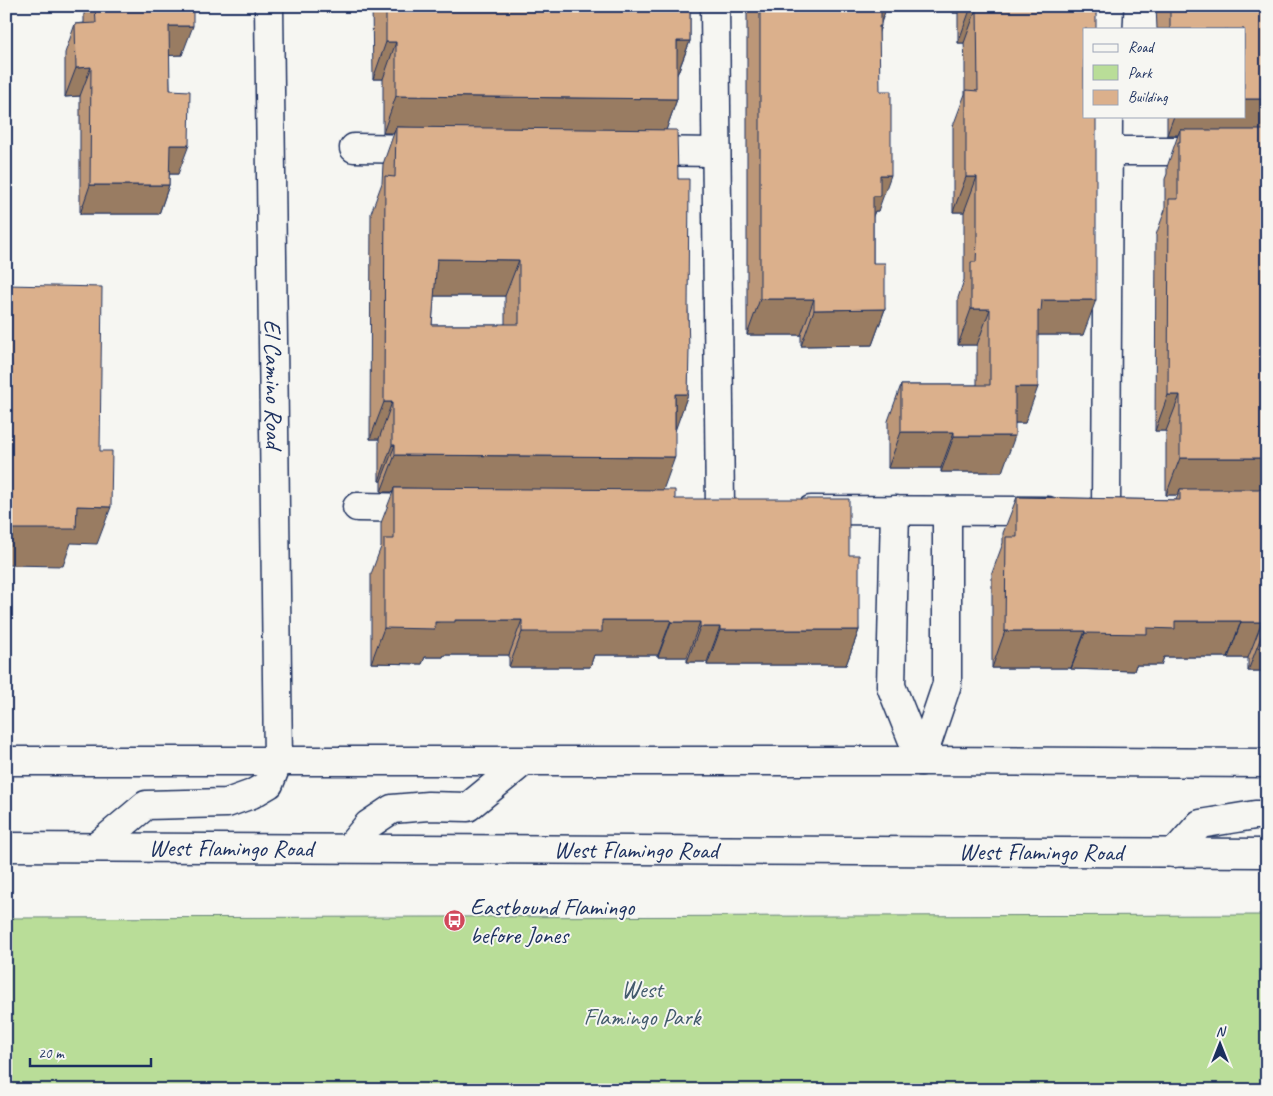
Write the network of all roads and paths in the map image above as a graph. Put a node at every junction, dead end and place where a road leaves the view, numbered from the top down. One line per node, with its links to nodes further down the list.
1 (269, 6): 22 (street, El Camino Road)
2 (715, 6): 11 (street)
3 (1108, 6): 4 (street)
4 (1108, 28)
5 (1108, 118): 9 (street)
6 (354, 148): 7 (street)
7 (452, 149)
8 (619, 151): 11 (street)
9 (1108, 151): 10 (street); 18 (street)
10 (1267, 151)
11 (716, 152): 14 (street)
12 (357, 507): 13 (street)
13 (446, 508)
14 (691, 510)
15 (788, 510): 16 (street)
16 (895, 510): 17 (street); 20 (street)
17 (947, 511): 18 (street); 20 (street)
18 (1106, 511): 19 (street)
19 (1135, 511)
20 (921, 760): 23 (street); 24 (street)
21 (6, 761): 22 (street)
22 (278, 761): 23 (street); 27 (street)
23 (523, 762): 28 (street)
24 (1267, 763)
25 (1267, 815): 29 (street)
26 (6, 847): 27 (street, West Flamingo Road)
27 (96, 847): 28 (street, West Flamingo Road)
28 (349, 848): 29 (street, West Flamingo Road)
29 (1174, 853): 30 (street, West Flamingo Road)
30 (1267, 853)

